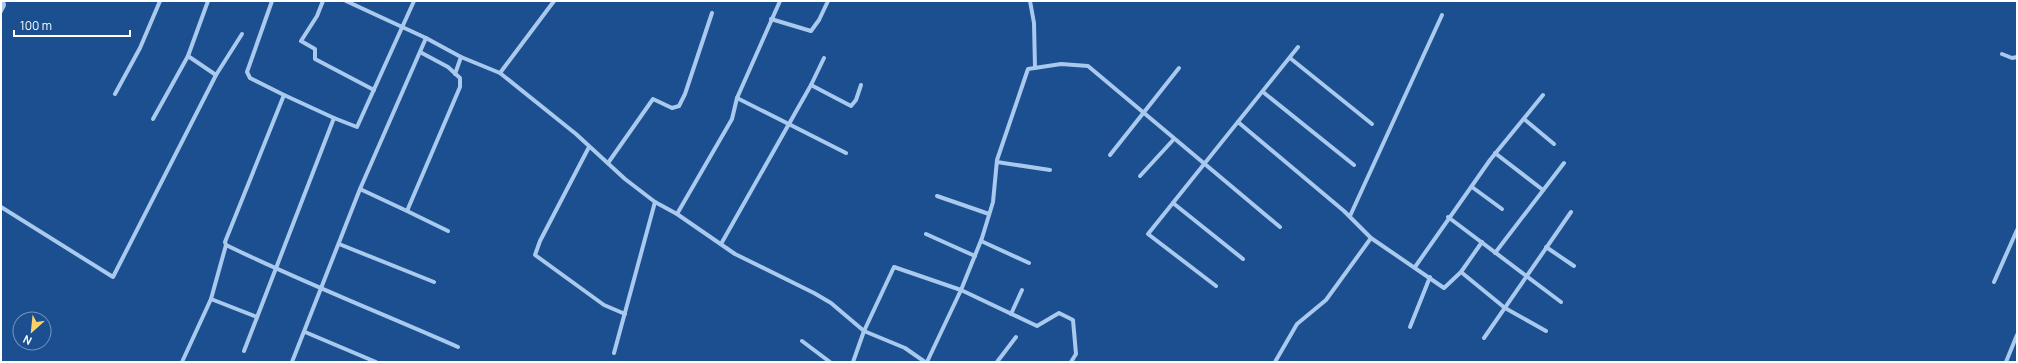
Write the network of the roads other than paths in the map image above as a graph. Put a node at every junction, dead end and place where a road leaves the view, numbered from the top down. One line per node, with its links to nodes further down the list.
1 (3, 1): 12 (street)
2 (160, 1): 36 (street)
3 (208, 1): 22 (street)
4 (272, 1): 37 (street)
5 (323, 1): 34 (street)
6 (346, 1): 16 (street)
7 (414, 1): 16 (street)
8 (554, 1): 29 (street)
9 (780, 1): 15 (street)
10 (828, 1): 15 (street)
11 (1030, 1): 27 (street)
12 (1, 11)
13 (712, 13): 54 (street)
14 (1442, 15): 72 (street)
15 (771, 19): 39 (street)
16 (403, 27): 18 (street); 34 (street)
17 (242, 34): 31 (street)
18 (426, 38): 20 (street); 23 (street)
19 (1298, 47): 26 (street)
20 (420, 52): 30 (street); 61 (street)
21 (2002, 54): 24 (street)
22 (188, 56): 31 (street); 42 (street)
23 (461, 57): 29 (street); 30 (street)
24 (2017, 57)
25 (824, 58): 32 (street)
26 (1290, 58): 35 (street); 46 (street)
27 (1035, 68): 40 (street); 53 (street)
28 (1179, 68): 40 (street)
29 (500, 73): 49 (street)
30 (455, 74): 68 (street)
31 (216, 75): 66 (street)
32 (811, 85): 33 (street); 45 (street)
33 (861, 85)
34 (374, 90): 41 (street)
35 (1263, 92): 44 (street); 57 (street)
36 (115, 94)
37 (284, 95): 41 (street); 83 (street)
38 (1543, 95): 43 (street)
39 (737, 98): 45 (street); 70 (street)
40 (1143, 112): 47 (street); 52 (street)
41 (334, 118): 91 (street)
42 (153, 119)
43 (1524, 119): 48 (street); 51 (street)
44 (1238, 122): 56 (street); 72 (street)
45 (789, 123): 50 (street); 82 (street)
46 (1372, 124)
47 (1174, 139): 56 (street); 59 (street)
48 (1554, 144)
49 (589, 147): 54 (street); 104 (street)
50 (846, 153)
51 (1495, 154): 60 (street); 62 (street)
52 (1110, 155)
53 (997, 162): 58 (street); 71 (street)
54 (608, 163): 64 (street)
55 (1564, 163): 62 (street)
56 (1204, 164): 65 (street); 74 (street)
57 (1354, 165)
58 (1050, 170)
59 (1140, 176)
60 (1472, 187): 67 (street); 73 (street)
61 (360, 189): 68 (street); 81 (street)
62 (1543, 190): 85 (street)
63 (938, 196): 71 (street)
64 (655, 202): 70 (street); 104 (street)
65 (1173, 203): 87 (street); 97 (street)
66 (1, 207)
67 (1502, 208)
68 (407, 211): 76 (street)
69 (1571, 212): 84 (street)
70 (677, 214): 82 (street)
71 (989, 214): 79 (street)
72 (1350, 216): 78 (street)
73 (1448, 217): 80 (street); 90 (street)
74 (1280, 227)
75 (2017, 230): 96 (street)
76 (448, 231)
77 (926, 234): 86 (street)
78 (1371, 238): 90 (street); 126 (street)
79 (981, 241): 86 (street); 88 (street)
80 (1482, 242): 85 (street); 92 (street)
81 (339, 244): 95 (street); 98 (street)
82 (720, 244): 108 (street)
83 (226, 245): 91 (street); 101 (street)
84 (1546, 247): 89 (street); 93 (street)
85 (1495, 252): 93 (street)
86 (975, 256): 99 (street)
87 (1243, 259)
88 (1029, 263)
89 (1574, 266)
90 (1415, 267): 94 (street)
91 (276, 269): 98 (street); 106 (street)
92 (1461, 272): 94 (street); 103 (street)
93 (1526, 276): 102 (street); 103 (street)
94 (1430, 278): 107 (street)
95 (434, 282)
96 (1994, 282)
97 (1216, 286)
98 (322, 288): 110 (street); 115 (street)
99 (961, 290): 105 (street); 108 (street); 123 (street)
100 (1022, 290): 105 (street)
101 (211, 299): 106 (street); 118 (street)
102 (1561, 302)
103 (1505, 308): 109 (street); 113 (street)
104 (625, 314): 117 (street)
105 (1011, 314): 125 (street)
106 (257, 317): 116 (street)
107 (1410, 328)
108 (864, 331): 122 (street); 123 (street)
109 (1546, 331)
110 (305, 332): 119 (street); 120 (street)
111 (2017, 336): 127 (street)
112 (1016, 337): 124 (street)
113 (1484, 338)
114 (802, 341): 121 (street)
115 (458, 347)
116 (244, 351)
117 (614, 353)
118 (182, 362)
119 (292, 362)
120 (376, 362)
121 (830, 362)
122 (853, 362)
123 (926, 362)
124 (997, 362)
125 (1071, 362)
126 (1274, 362)
127 (2006, 362)

